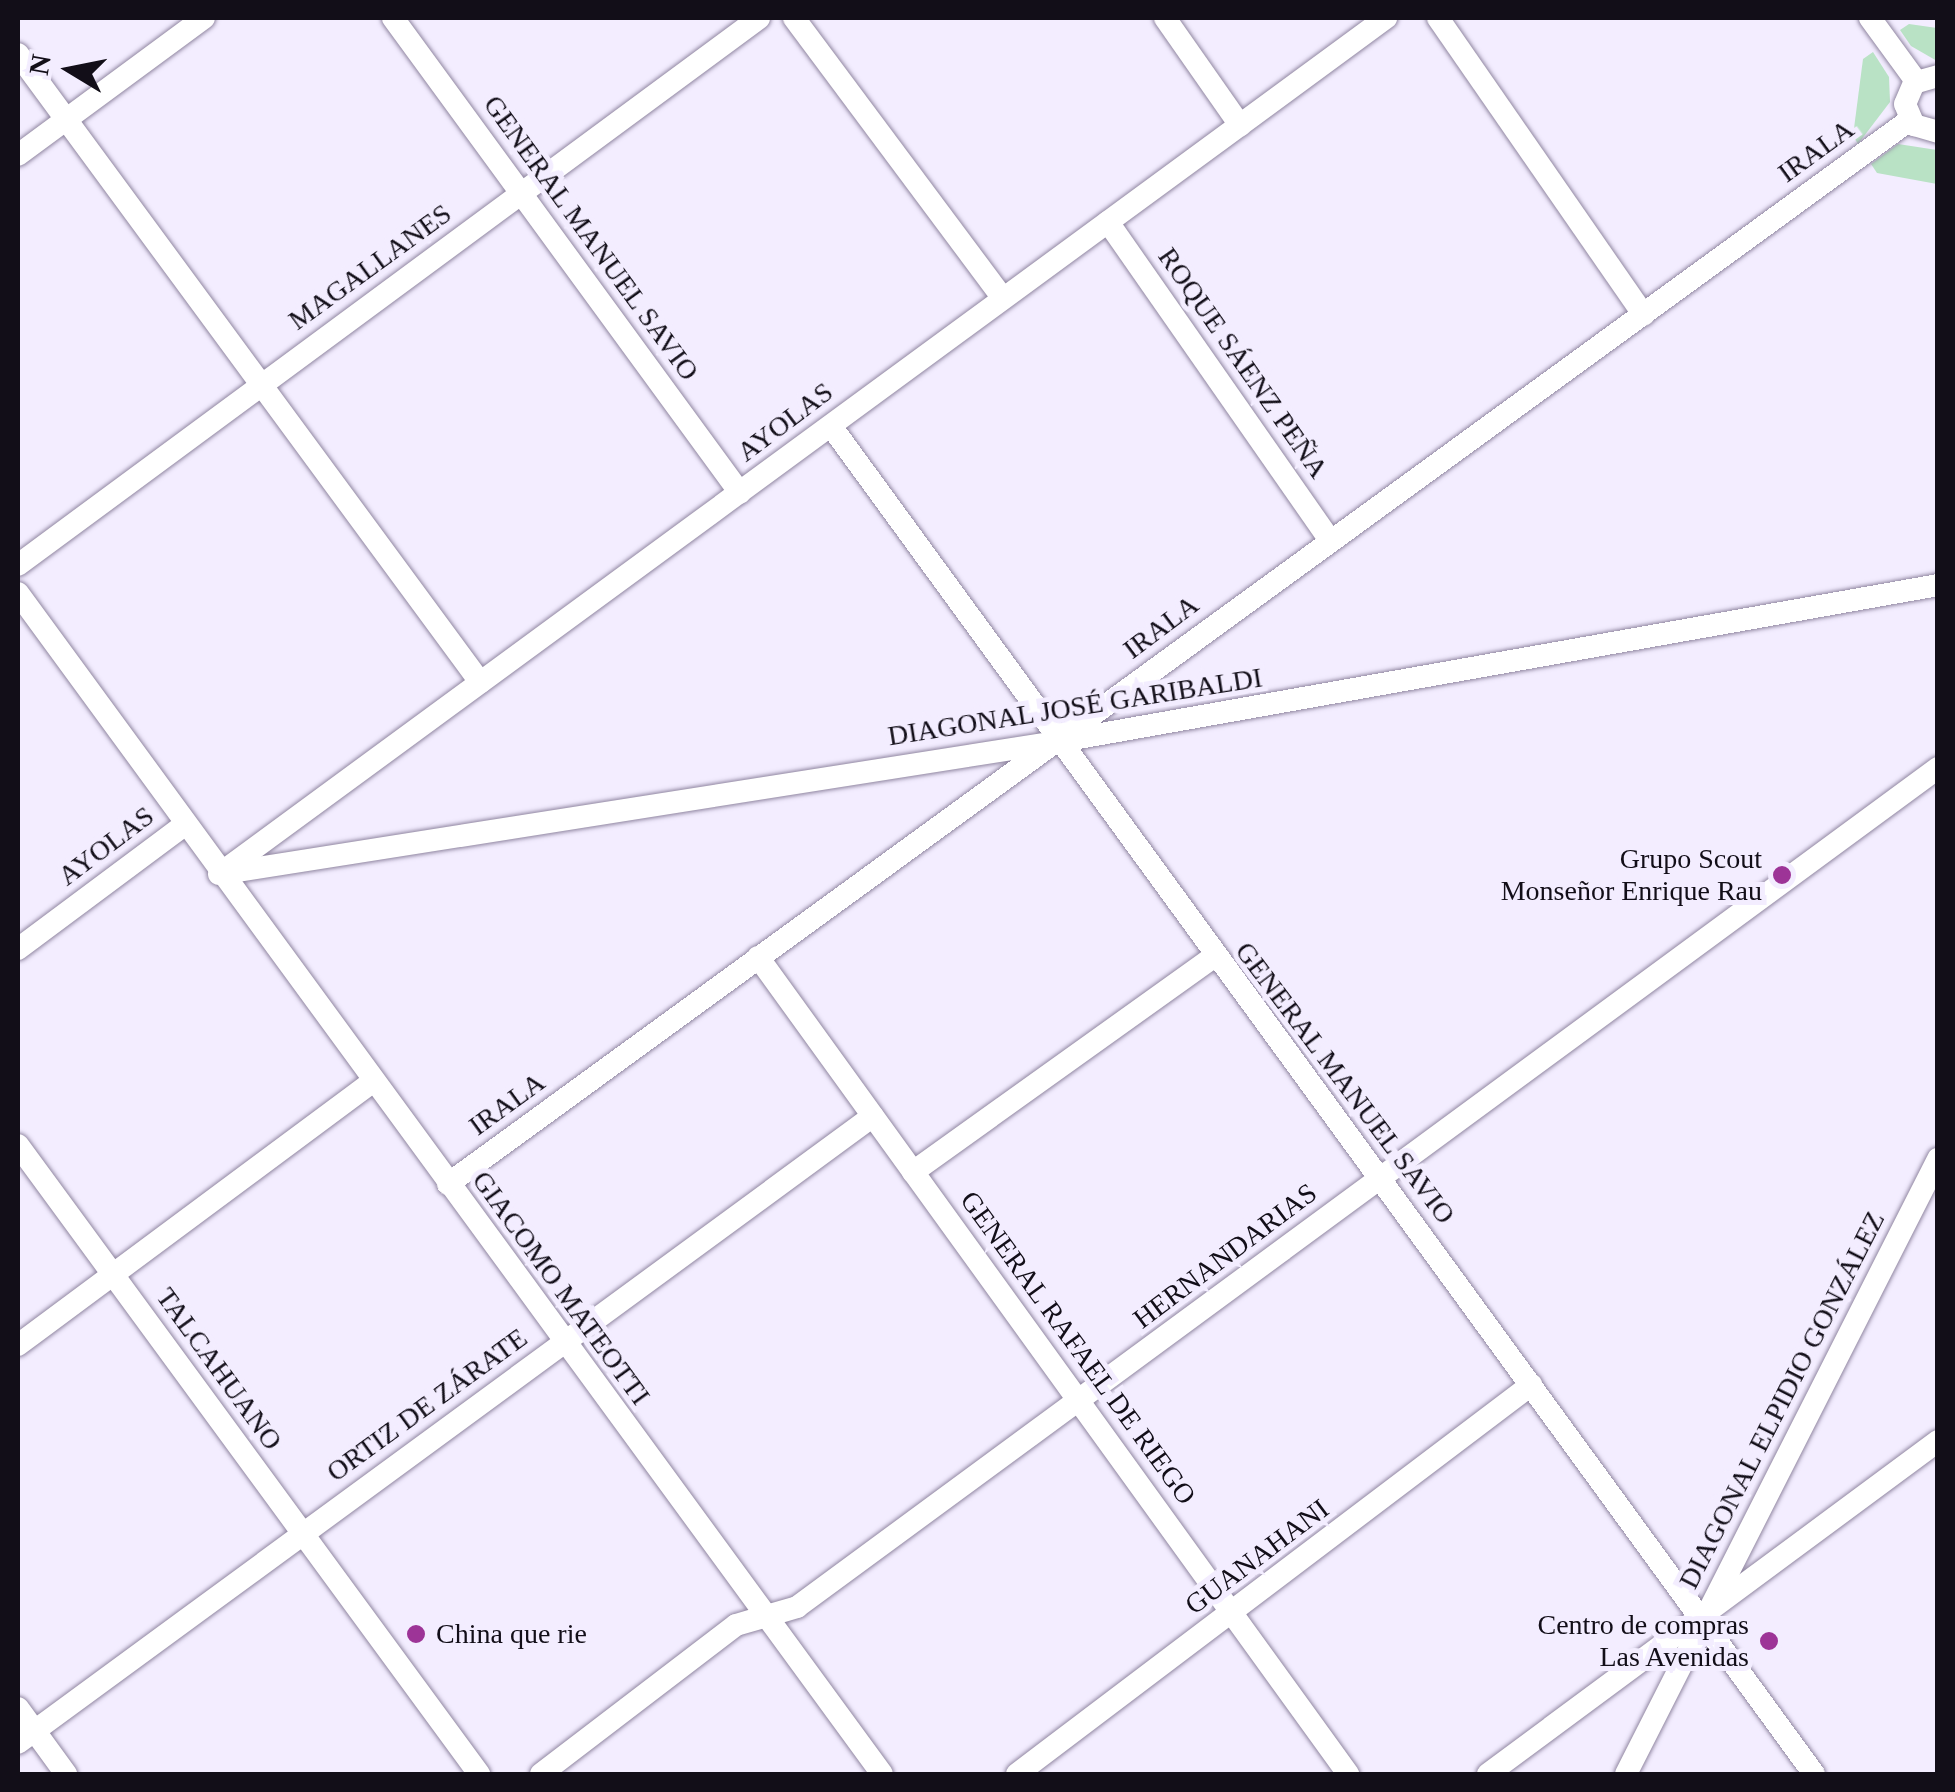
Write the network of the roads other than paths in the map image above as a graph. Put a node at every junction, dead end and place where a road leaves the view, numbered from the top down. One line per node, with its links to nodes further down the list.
1 (204, 18): 11 (street)
2 (393, 18): 16 (street, GENERAL MANUEL SAVIO)
3 (759, 18): 16 (street, MAGALLANES)
4 (794, 18): 18 (street)
5 (1165, 18): 13 (street)
6 (1386, 18): 13 (street, AYOLAS)
7 (1438, 18): 19 (street)
8 (1870, 18): 10 (street)
9 (18, 54): 11 (street)
10 (1927, 78): 12 (street)
11 (66, 119): 15 (street); 20 (street)
12 (1910, 120): 14 (street); 19 (street, IRALA)
13 (1240, 125): 17 (street, AYOLAS)
14 (1938, 132)
15 (18, 155)
16 (521, 193): 20 (street, MAGALLANES); 22 (street, GENERAL MANUEL SAVIO)
17 (1108, 222): 18 (street, AYOLAS); 23 (street, ROQUE SÁENZ PEÑA)
18 (1002, 297): 21 (street, AYOLAS)
19 (1644, 315): 23 (street, IRALA)
20 (262, 385): 24 (street, MAGALLANES); 27 (street)
21 (831, 426): 22 (street, AYOLAS); 28 (street, GENERAL MANUEL SAVIO)
22 (740, 493): 27 (street, AYOLAS)
23 (1329, 539): 28 (street, IRALA)
24 (18, 566)
25 (1938, 585): 28 (street, DIAGONAL JOSÉ GARIBALDI)
26 (18, 592): 30 (street, GIACOMO MATEOTTI)
27 (480, 682): 31 (street, AYOLAS)
28 (1056, 742): 31 (street, DIAGONAL JOSÉ GARIBALDI); 33 (street, IRALA); 34 (street, GENERAL MANUEL SAVIO)
29 (1938, 768): 40 (street, HERNANDARIAS)
30 (182, 826): 31 (street, GIACOMO MATEOTTI); 32 (street, AYOLAS)
31 (219, 874): 35 (street, GIACOMO MATEOTTI)
32 (18, 949)
33 (758, 957): 36 (street, GENERAL RAFAEL DE RIEGO); 41 (street, IRALA)
34 (1213, 957): 39 (street); 40 (street, GENERAL MANUEL SAVIO)
35 (371, 1084): 41 (street, GIACOMO MATEOTTI); 42 (street)
36 (872, 1116): 39 (street, GENERAL RAFAEL DE RIEGO); 43 (street, ORTIZ DE ZÁRATE)
37 (18, 1145): 42 (street, TALCAHUANO)
38 (1938, 1160): 51 (street, DIAGONAL ELPIDIO GONZÁLEZ)
39 (914, 1172): 46 (street, GENERAL RAFAEL DE RIEGO)
40 (1381, 1176): 45 (street, GENERAL MANUEL SAVIO); 46 (street, HERNANDARIAS)
41 (448, 1184): 43 (street, GIACOMO MATEOTTI)
42 (113, 1275): 44 (street); 48 (street, TALCAHUANO)
43 (563, 1343): 48 (street, ORTIZ DE ZÁRATE); 50 (street, GIACOMO MATEOTTI)
44 (18, 1345)
45 (1530, 1386): 49 (street, GUANAHANI); 51 (street, GENERAL MANUEL SAVIO)
46 (1080, 1403): 49 (street, GENERAL RAFAEL DE RIEGO); 50 (street, HERNANDARIAS)
47 (1938, 1441): 51 (street)
48 (302, 1533): 53 (street, ORTIZ DE ZÁRATE); 55 (street, TALCAHUANO)
49 (1232, 1614): 58 (street, GUANAHANI); 59 (street, GENERAL RAFAEL DE RIEGO)
50 (762, 1617): 56 (street, HERNANDARIAS); 57 (street, GIACOMO MATEOTTI)
51 (1702, 1622): 60 (street); 61 (street, DIAGONAL ELPIDIO GONZÁLEZ); 62 (street, GENERAL MANUEL SAVIO)
52 (18, 1708): 53 (street)
53 (26, 1737): 54 (street)
54 (66, 1774)
55 (480, 1774)
56 (541, 1774)
57 (882, 1774)
58 (1017, 1774)
59 (1348, 1774)
60 (1488, 1774)
61 (1626, 1774)
62 (1814, 1774)

